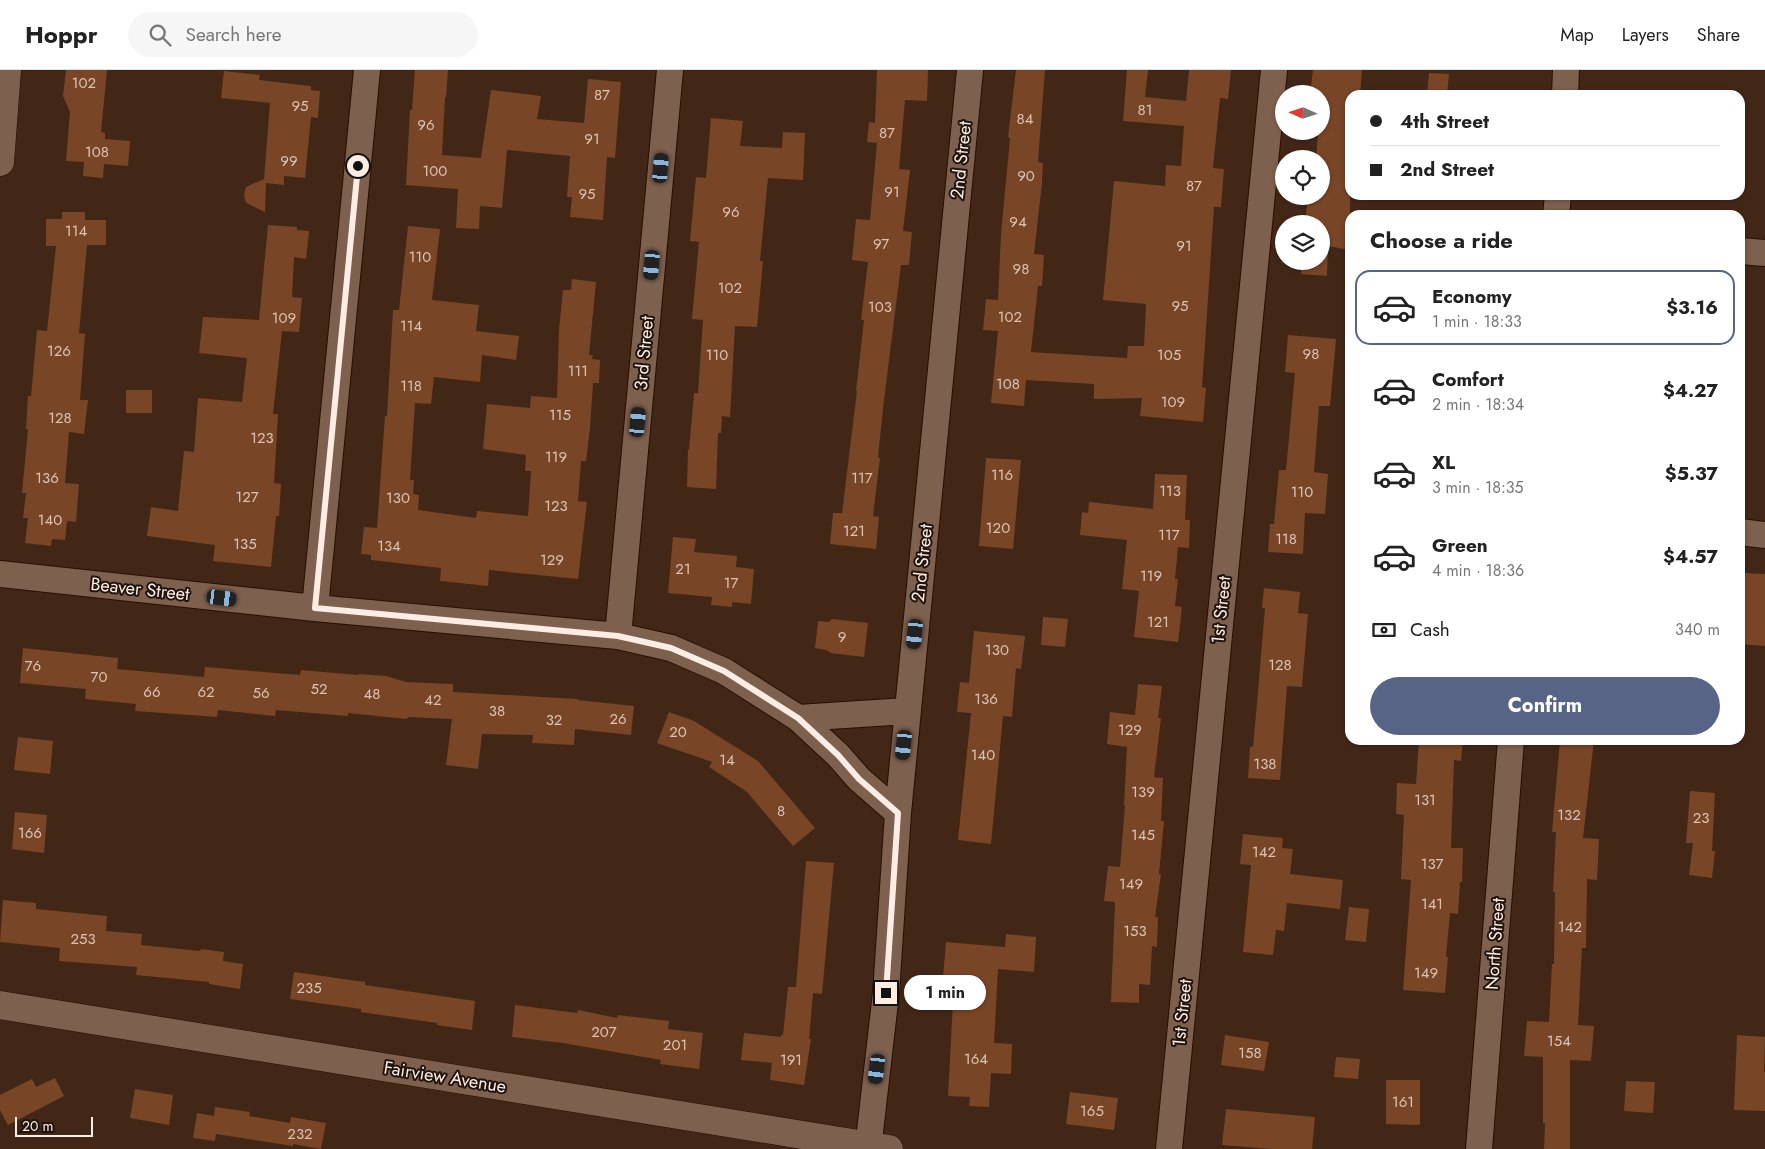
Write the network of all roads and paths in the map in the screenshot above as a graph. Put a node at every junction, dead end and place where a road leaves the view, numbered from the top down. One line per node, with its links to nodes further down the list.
1 (7, 70): 8 (street)
2 (367, 70): 14 (street)
3 (670, 70): 15 (street, 3rd Street)
4 (970, 70): 16 (street, 2nd Street)
5 (1274, 70): 22 (street, 1st Street)
6 (1566, 70): 7 (street)
7 (1565, 90)
8 (0, 162)
9 (1745, 251): 10 (street)
10 (1765, 253)
11 (1745, 533): 12 (street)
12 (1765, 535)
13 (0, 574): 14 (street, Beaver Street)
14 (315, 608): 15 (street, Beaver Street)
15 (618, 636): 17 (street, Beaver Street)
16 (907, 711): 17 (street); 19 (street, 2nd Street)
17 (798, 718): 19 (street, Beaver Street)
18 (1511, 745): 23 (street, North Street)
19 (898, 813): 21 (street, 2nd Street)
20 (0, 1005): 21 (street, Fairview Avenue)
21 (875, 1148)
22 (1169, 1149)
23 (1479, 1149)

